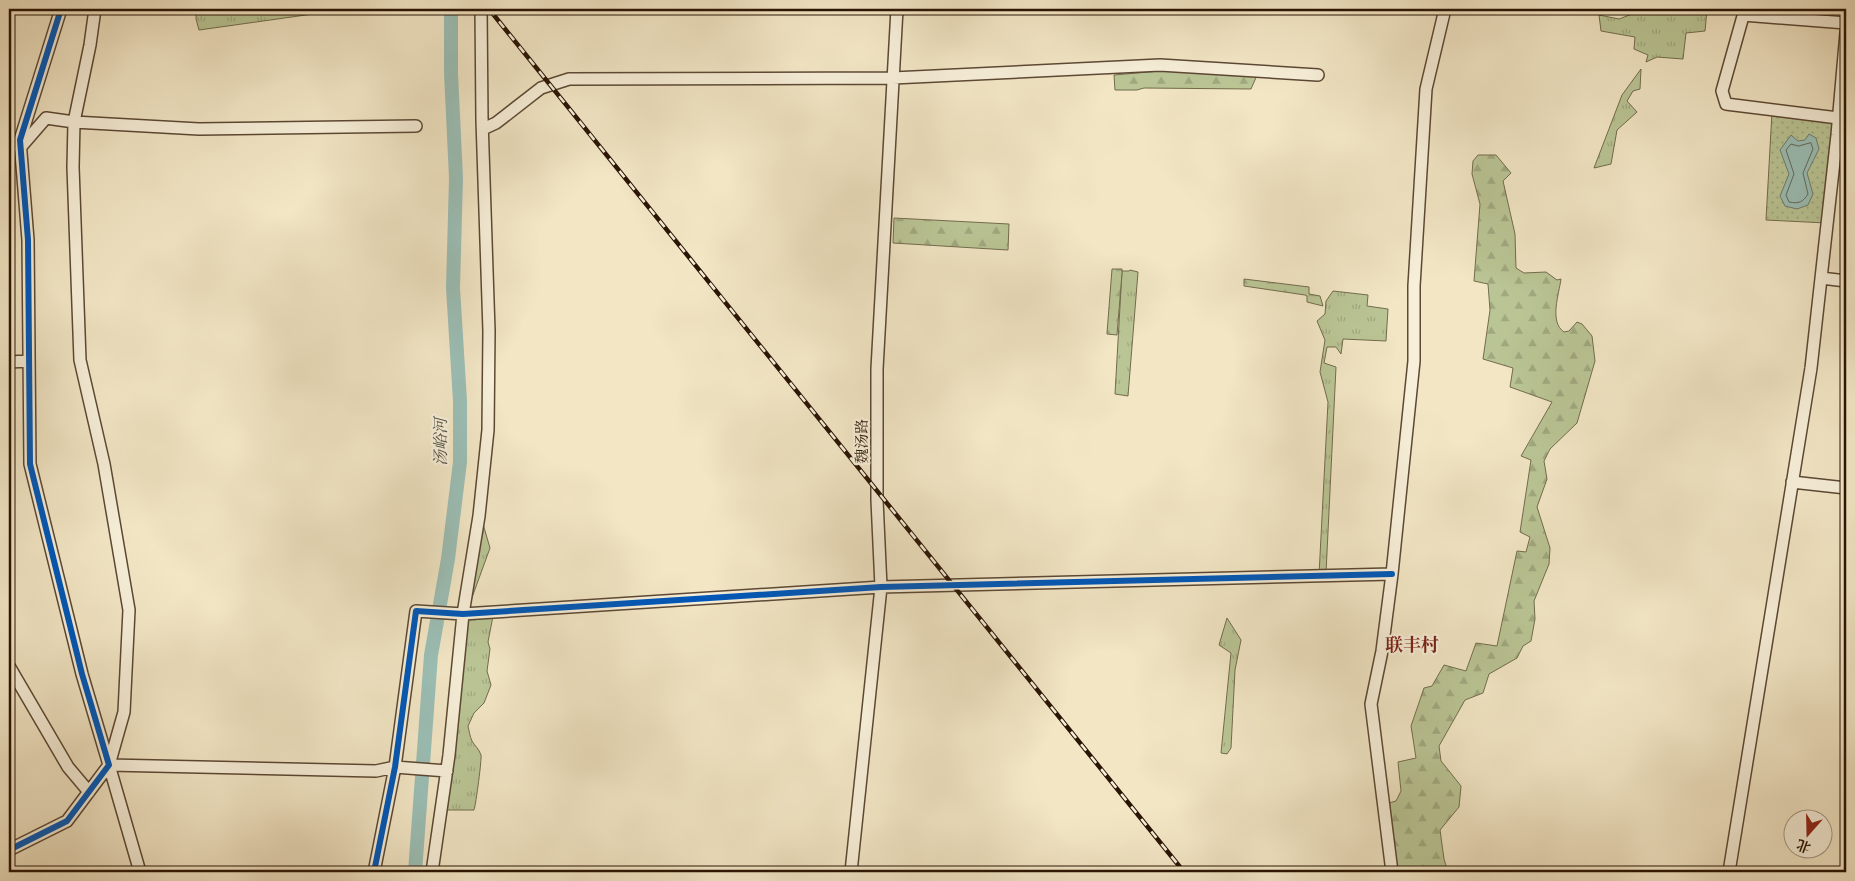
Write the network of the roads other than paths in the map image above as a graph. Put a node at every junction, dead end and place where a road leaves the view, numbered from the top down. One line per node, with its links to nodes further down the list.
1 (61, 9): 15 (street)
2 (95, 9): 12 (street)
3 (481, 9): 14 (street)
4 (897, 9): 10 (street, 魏汤路)
5 (1445, 9): 22 (street)
6 (1744, 12): 7 (street); 11 (street)
7 (1846, 23)
8 (1846, 32): 11 (street)
9 (1318, 75): 10 (street)
10 (893, 78): 14 (street); 23 (street, 魏汤路)
11 (1843, 118): 16 (street)
12 (74, 122): 13 (street); 15 (street); 26 (street)
13 (416, 126)
14 (483, 129): 24 (street)
15 (20, 148): 18 (street)
16 (1821, 278): 17 (street); 20 (street)
17 (1846, 281)
18 (29, 361): 19 (street); 26 (street)
19 (9, 362)
20 (1792, 482): 21 (street); 36 (street)
21 (1846, 488)
22 (1392, 574): 23 (street); 35 (street)
23 (881, 586): 24 (street); 34 (street, 魏汤路)
24 (459, 614): 27 (street); 28 (street)
25 (9, 666): 29 (street)
26 (109, 765): 27 (street); 29 (street); 31 (street)
27 (394, 766): 28 (street); 32 (street)
28 (447, 771): 33 (street)
29 (89, 792): 30 (street)
30 (9, 850)
31 (140, 872)
32 (374, 872)
33 (432, 872)
34 (851, 872)
35 (1392, 872)
36 (1729, 872)

